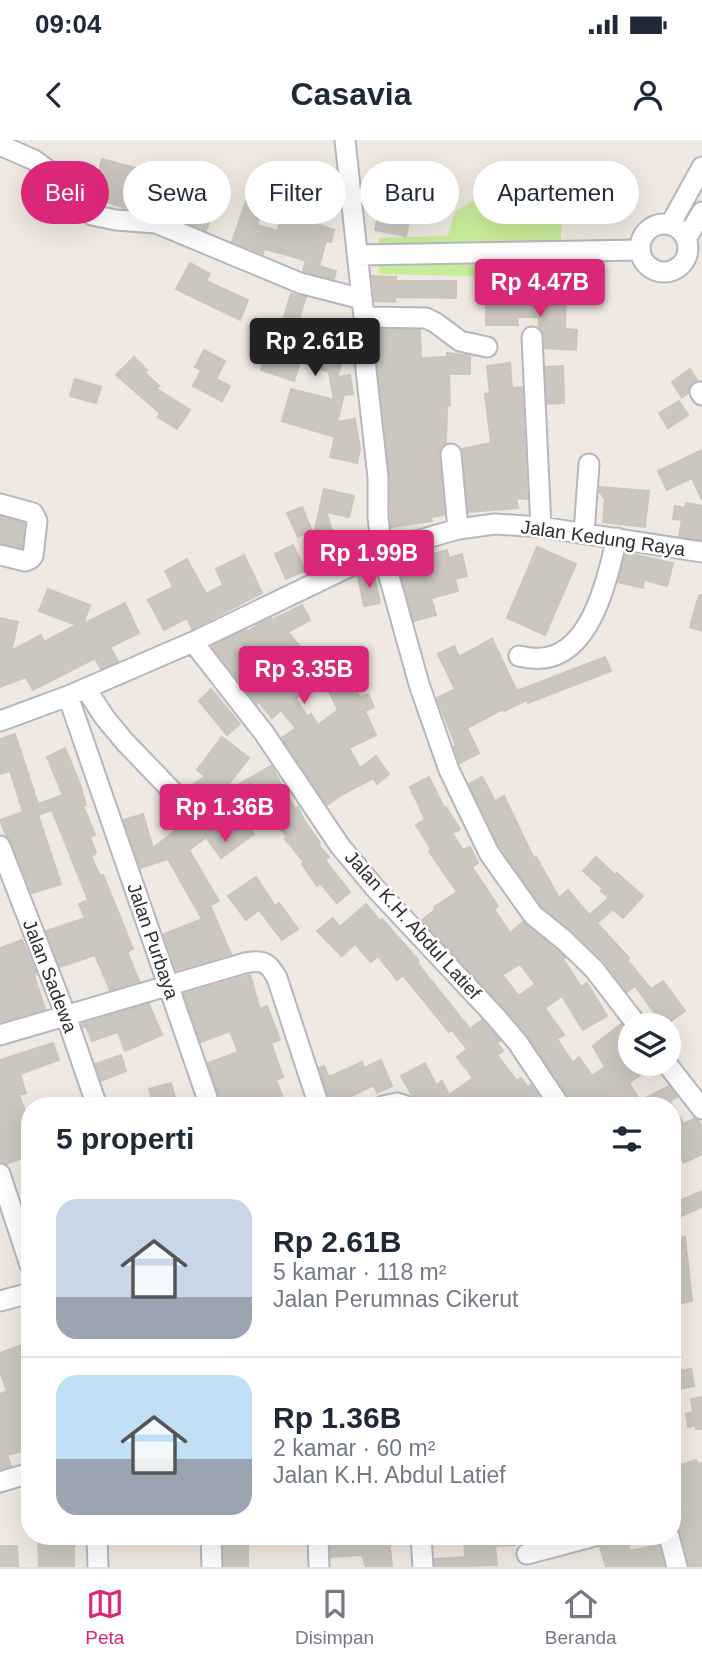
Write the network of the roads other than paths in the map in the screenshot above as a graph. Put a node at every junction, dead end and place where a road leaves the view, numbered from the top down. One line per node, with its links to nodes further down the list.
1 (35, 140): 4 (street)
2 (345, 140): 10 (street)
3 (0, 145): 4 (street)
4 (34, 160): 11 (street)
5 (702, 167): 7 (street)
6 (702, 212): 8 (street)
7 (670, 225): 8 (street); 9 (street)
8 (686, 239): 9 (street)
9 (640, 250): 10 (street)
10 (358, 255): 11 (street)
11 (363, 308): 13 (street); 21 (street)
12 (532, 337): 17 (street)
13 (487, 347)
14 (451, 454): 18 (street)
15 (589, 464): 19 (street)
16 (0, 505): 23 (street)
17 (541, 527): 18 (street, Jalan Kedung Raya); 19 (street, Jalan Kedung Raya)
18 (458, 529): 21 (street, Jalan Kedung Raya)
19 (584, 533): 20 (street, Jalan Kedung Raya)
20 (617, 538): 22 (street, Jalan Kedung Raya); 25 (street)
21 (382, 551): 24 (street, Jalan Kedung Raya); 32 (street)
22 (702, 552)
23 (0, 555)
24 (193, 642): 26 (street, Jalan Kedung Raya); 39 (street, Jalan K.H. Abdul Latief)
25 (519, 656)
26 (86, 688): 27 (street, Jalan Kedung Raya); 29 (street)
27 (68, 696): 28 (street, Jalan Kedung Raya); 31 (street, Jalan Purbaya)
28 (0, 721)
29 (174, 793)
30 (0, 846): 33 (street, Jalan Sadewa)
31 (169, 985): 33 (street); 37 (street, Jalan Purbaya); 38 (street)
32 (628, 1013)
33 (66, 1016): 34 (street); 36 (street, Jalan Sadewa)
34 (0, 1035)
35 (676, 1076): 40 (street)
36 (94, 1097)
37 (207, 1097)
38 (315, 1097)
39 (554, 1097)
40 (702, 1109)
41 (0, 1174): 42 (street)
42 (21, 1238)
43 (21, 1295): 44 (street)
44 (0, 1301)
45 (21, 1476): 46 (street)
46 (0, 1482)
47 (97, 1545): 54 (street)
48 (211, 1545): 55 (street)
49 (318, 1545): 56 (street)
50 (422, 1545): 57 (street)
51 (559, 1545): 53 (street)
52 (671, 1545): 58 (street)
53 (527, 1553)
54 (98, 1567)
55 (212, 1567)
56 (319, 1567)
57 (423, 1567)
58 (677, 1567)

